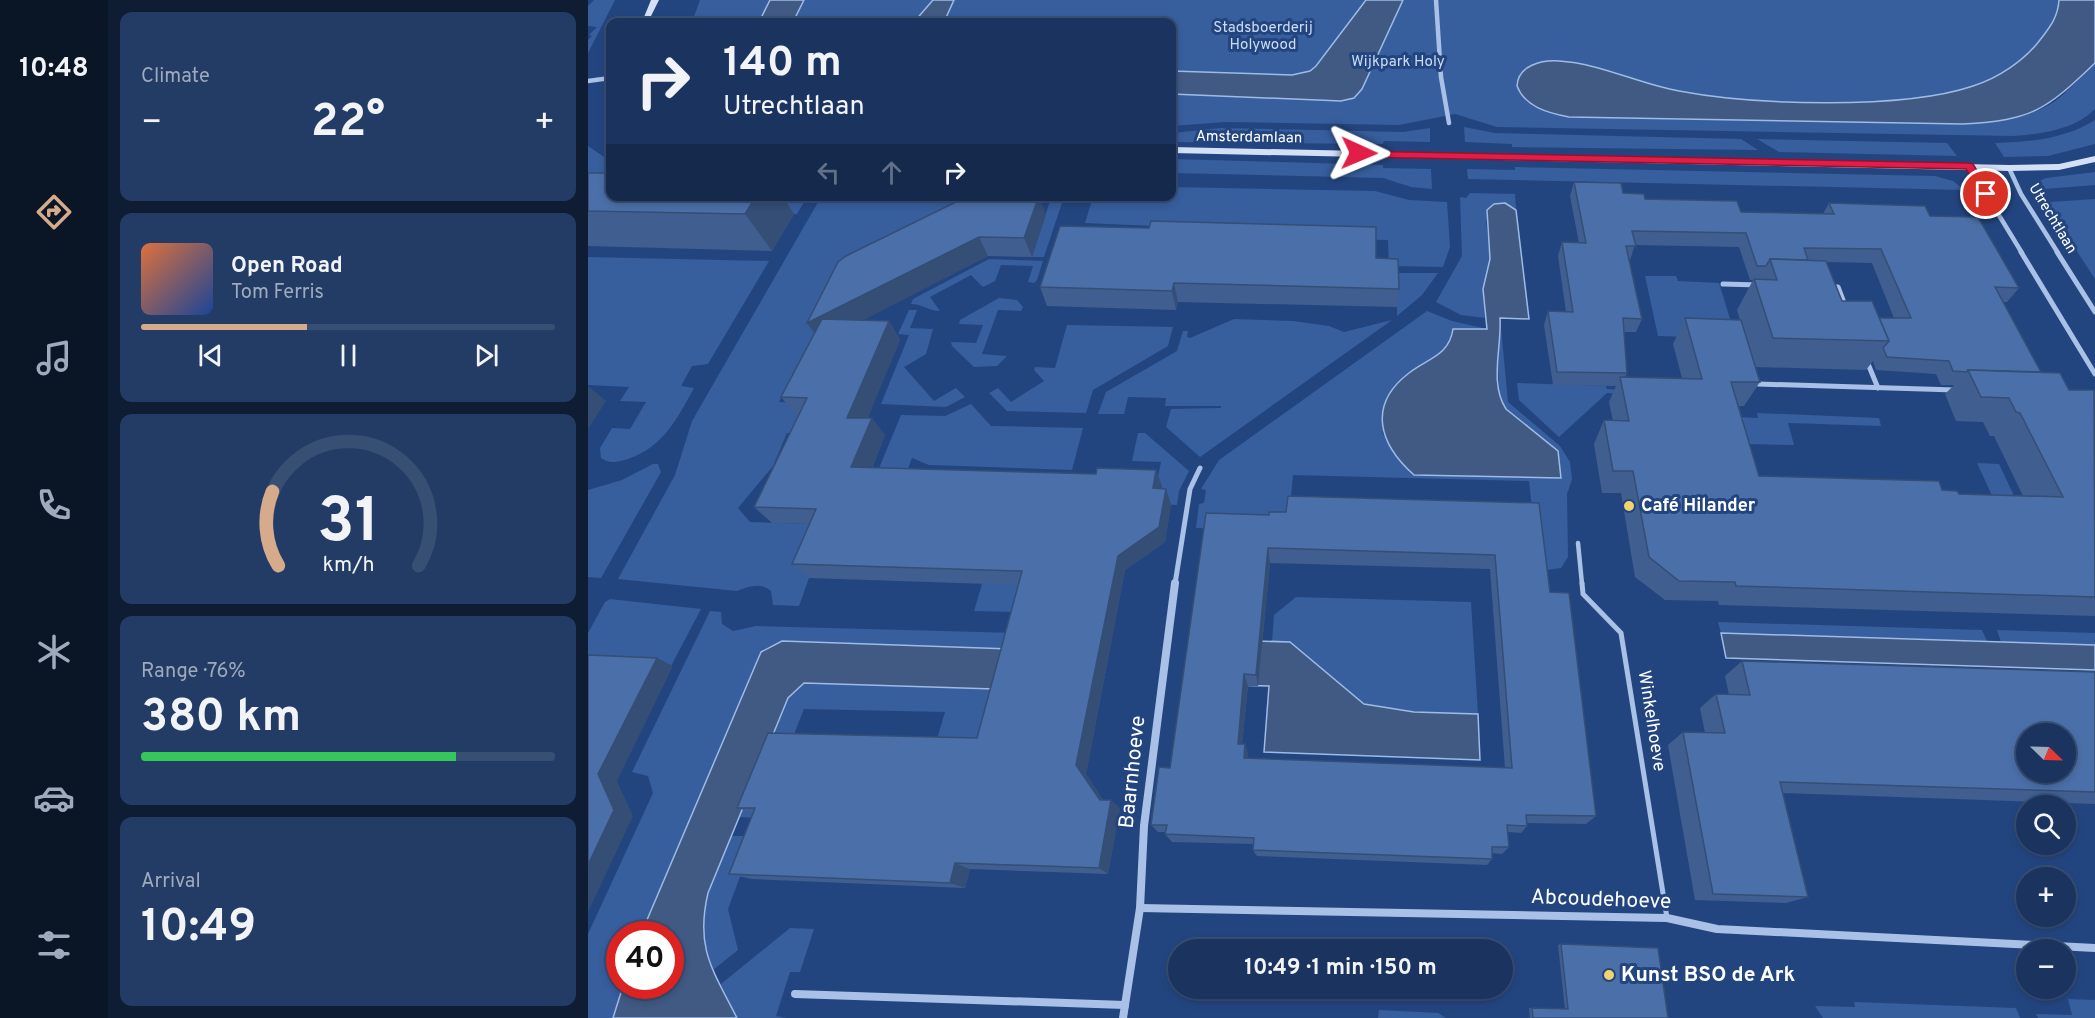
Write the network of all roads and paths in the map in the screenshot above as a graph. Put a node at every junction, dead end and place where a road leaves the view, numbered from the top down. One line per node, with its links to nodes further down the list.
1 (655, 0): 3 (street)
2 (1436, 0): 6 (street)
3 (647, 18)
4 (606, 79): 5 (street)
5 (588, 81)
6 (1449, 123)
7 (1176, 150): 9 (street, Amsterdamlaan)
8 (2095, 159): 10 (street, Amsterdamlaan)
9 (1969, 166): 10 (street, Amsterdamlaan); 17 (street)
10 (2009, 168): 14 (street, Utrechtlaan)
11 (1723, 284): 12 (street)
12 (1769, 285)
13 (1827, 287): 15 (street)
14 (2095, 312)
15 (1850, 317)
16 (1862, 348): 19 (street)
17 (2095, 374)
18 (1758, 384): 19 (street)
19 (1878, 388): 20 (street)
20 (1965, 390)
21 (1200, 468): 23 (street, Baarnhoeve)
22 (1578, 543): 24 (lane, Winkelhoeve)
23 (1140, 908): 24 (street, Abcoudehoeve); 27 (street, Baarnhoeve)
24 (1667, 918): 25 (street, Abcoudehoeve)
25 (2095, 948)
26 (795, 994): 27 (street)
27 (1125, 1005): 28 (street, Baarnhoeve)
28 (1123, 1018)

